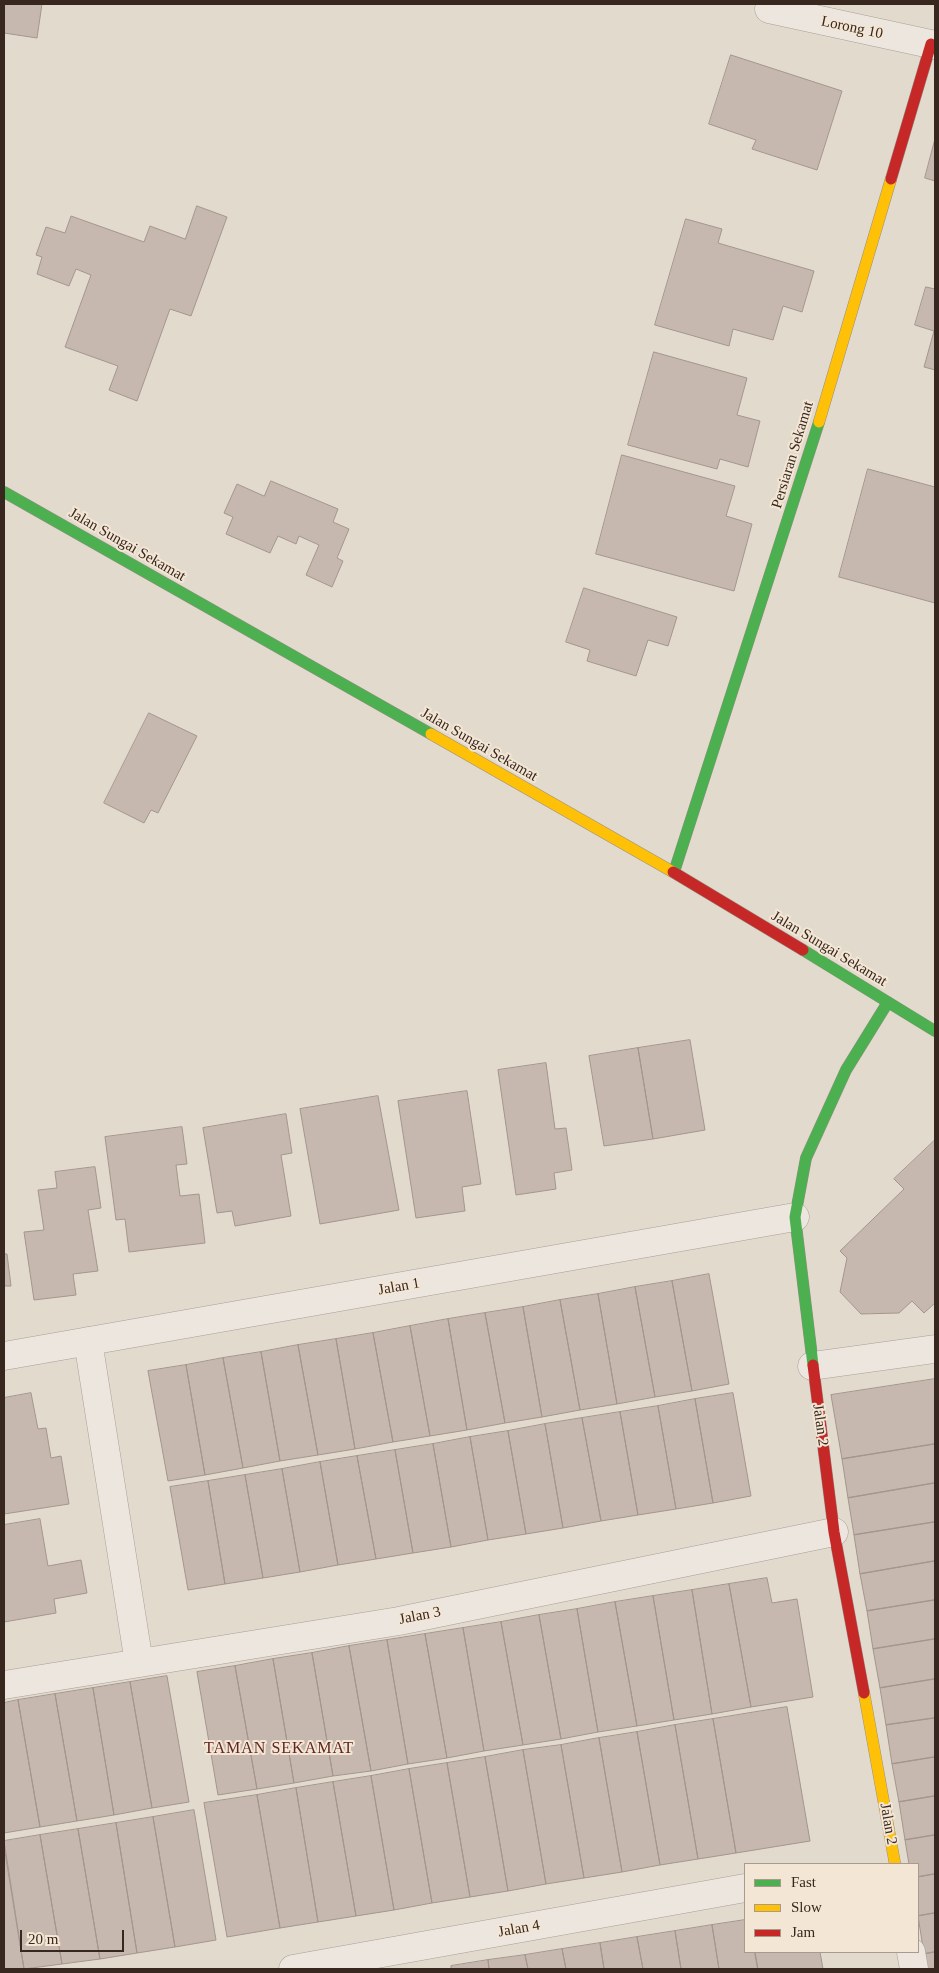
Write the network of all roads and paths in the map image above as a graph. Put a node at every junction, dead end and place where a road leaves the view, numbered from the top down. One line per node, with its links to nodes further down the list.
1 (768, 9): 2 (street, Lorong 10)
2 (933, 45): 4 (street, Persiaran Sekamat)
3 (4, 492): 4 (street, Jalan Sungai Sekamat)
4 (674, 872): 5 (street, Jalan Sungai Sekamat)
5 (888, 1002): 6 (street, Jalan Sungai Sekamat); 7 (street, Jalan 2)
6 (935, 1030)
7 (795, 1217): 8 (street, Jalan 1); 11 (street, Jalan 2)
8 (88, 1341): 10 (street, Jalan 1); 13 (street)
9 (935, 1349): 11 (street)
10 (4, 1356)
11 (812, 1366): 12 (street, Jalan 2)
12 (834, 1532): 13 (street, Jalan 3); 15 (street, Jalan 2)
13 (139, 1663): 14 (street, Jalan 3)
14 (4, 1685)
15 (890, 1863)
16 (744, 1888): 18 (street, Jalan 4)
17 (911, 1953): 19 (street)
18 (293, 1969)
19 (914, 1969)

